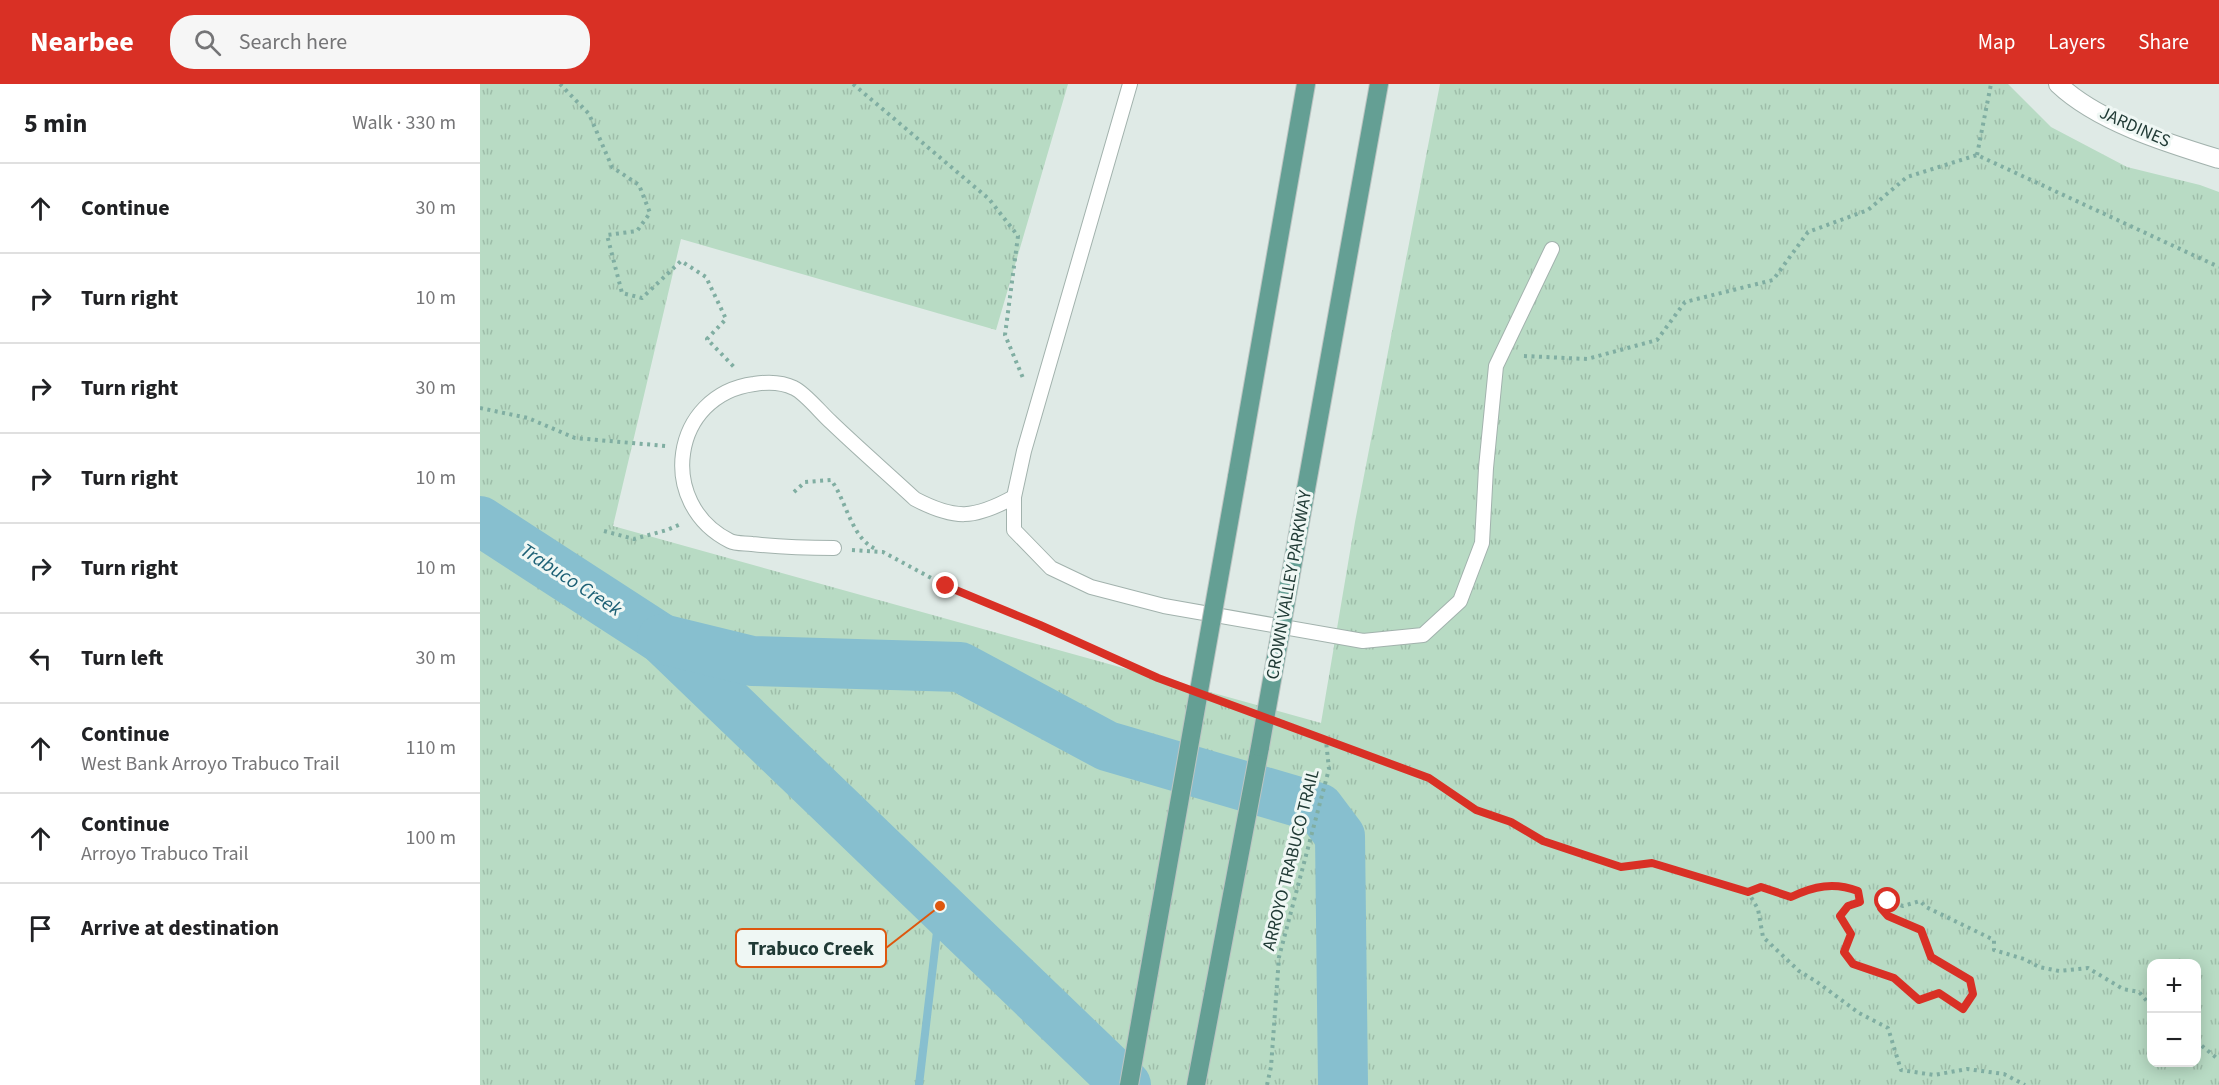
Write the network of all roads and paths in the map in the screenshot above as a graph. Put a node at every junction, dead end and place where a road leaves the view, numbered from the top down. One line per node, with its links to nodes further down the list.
1 (560, 84): 13 (path)
2 (853, 84): 15 (path)
3 (1130, 84): 15 (lane)
4 (1306, 84): 32 (main road, bridge)
5 (1379, 84): 33 (main road, CROWN VALLEY PARKWAY, bridge)
6 (1991, 84): 8 (path)
7 (2058, 84): 9 (street, JARDINES)
8 (1977, 155): 11 (path); 12 (path)
9 (2219, 159)
10 (1552, 249): 12 (lane)
11 (2219, 267)
12 (1501, 354): 18 (lane)
13 (752, 384): 16 (lane); 18 (lane)
14 (480, 408): 16 (path)
15 (1036, 412): 18 (lane)
16 (683, 447): 19 (lane)
17 (794, 492): 22 (path)
18 (1014, 497)
19 (699, 515): 20 (path); 21 (lane)
20 (604, 531)
21 (834, 548): 22 (path)
22 (883, 552): 23 (path)
23 (1180, 687)
24 (1214, 699): 25 (path)
25 (1248, 712)
26 (1281, 724): 27 (path)
27 (1326, 741): 28 (path); 34 (path, ARROYO TRABUCO TRAIL)
28 (1748, 892): 29 (path); 35 (path)
29 (2147, 1002)
30 (2201, 1045): 31 (path)
31 (2219, 1060)
32 (1129, 1085)
33 (1196, 1085)
34 (1267, 1085)
35 (2025, 1085)

